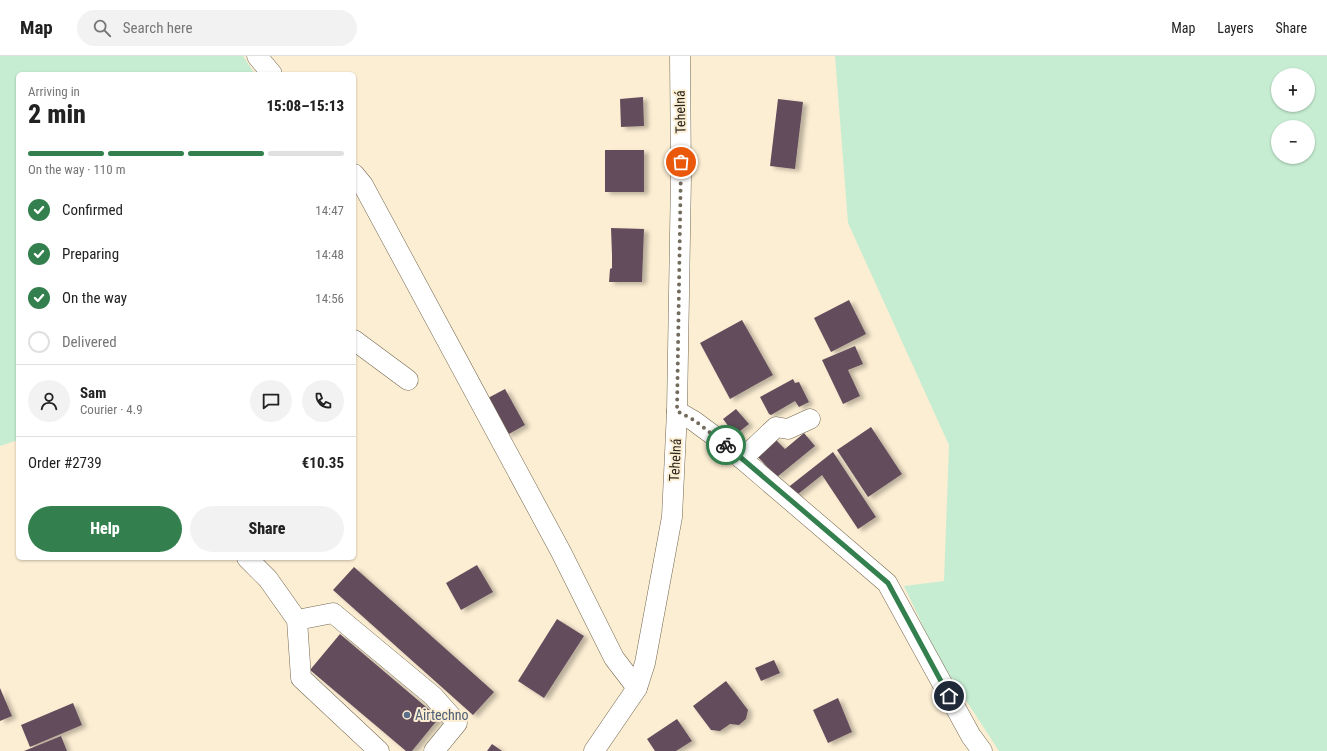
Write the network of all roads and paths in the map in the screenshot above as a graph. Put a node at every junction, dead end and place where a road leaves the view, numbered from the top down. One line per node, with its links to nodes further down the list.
1 (257, 56): 3 (street)
2 (680, 56): 7 (street, Tehelná)
3 (270, 72)
4 (356, 176): 12 (street)
5 (356, 341): 6 (street)
6 (408, 380)
7 (677, 411): 9 (street); 12 (street, Tehelná)
8 (810, 419): 9 (street)
9 (742, 459): 16 (street)
10 (249, 560): 11 (street)
11 (297, 620): 13 (street); 14 (street)
12 (637, 688): 15 (street, Tehelná)
13 (379, 751)
14 (434, 751)
15 (594, 751)
16 (982, 751)

